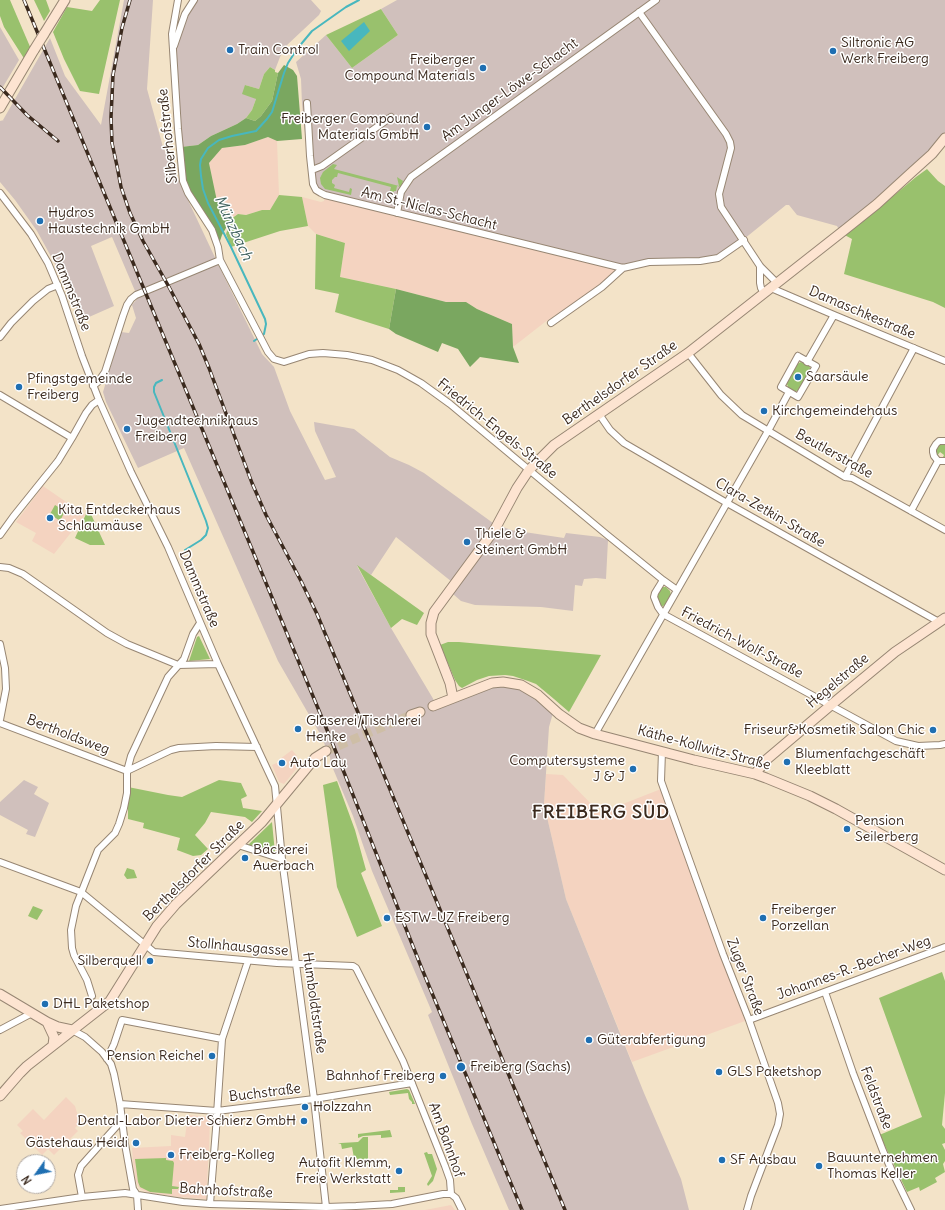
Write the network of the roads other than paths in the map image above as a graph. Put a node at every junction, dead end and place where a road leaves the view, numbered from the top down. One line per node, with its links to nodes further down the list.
1 (65, 0): 8 (street, bridge)
2 (178, 0): 6 (street, Silberhofstraße)
3 (194, 0): 6 (street, Silberhofstraße)
4 (656, 0): 5 (street, Am Junger-Löwe-Schacht)
5 (639, 12): 13 (street, Am Junger-Löwe-Schacht); 14 (street)
6 (173, 48): 15 (street, Silberhofstraße)
7 (307, 104): 11 (street, Am St.-Niclas-Schacht)
8 (0, 108)
9 (391, 117): 11 (street)
10 (945, 138): 19 (street, Berthelsdorfer Straße)
11 (312, 170): 13 (street, Am St.-Niclas-Schacht)
12 (0, 193): 18 (street, Dammstraße)
13 (397, 213): 17 (street, Am St.-Niclas-Schacht)
14 (744, 240): 16 (street); 17 (street, Am St.-Niclas-Schacht)
15 (220, 260): 25 (street, Silberhofstraße); 28 (street)
16 (760, 266): 19 (street); 19 (street)
17 (623, 268): 21 (street, Am St.-Niclas-Schacht)
18 (58, 285): 22 (street); 28 (street, Dammstraße)
19 (771, 288): 20 (street, Damaschkestraße); 24 (street, Berthelsdorfer Straße)
20 (834, 315): 23 (street, Damaschkestraße); 27 (street)
21 (551, 323)
22 (0, 337)
23 (914, 348): 26 (street, Damaschkestraße); 39 (street)
24 (688, 353): 32 (street, Berthelsdorfer Straße); 33 (street, Beutlerstraße)
25 (274, 359): 38 (street, Friedrich-Engels-Straße)
26 (945, 361)
27 (808, 362): 29 (street); 29 (street)
28 (93, 386): 31 (street, Dammstraße)
29 (790, 392): 33 (street)
30 (0, 395): 34 (street)
31 (99, 400): 34 (street); 49 (street, Dammstraße)
32 (599, 414): 38 (street, Berthelsdorfer Straße); 40 (street, Clara-Zetkin-Straße)
33 (768, 431): 39 (street, Beutlerstraße); 40 (street)
34 (72, 438): 43 (street)
35 (945, 441): 36 (street)
36 (938, 461): 37 (street); 41 (street)
37 (945, 462)
38 (529, 470): 45 (street, Friedrich-Engels-Straße); 53 (street, Berthelsdorfer Straße)
39 (845, 477): 41 (street, Beutlerstraße)
40 (727, 503): 46 (street); 48 (street, Clara-Zetkin-Straße)
41 (911, 511): 42 (street, Beutlerstraße)
42 (945, 530)
43 (0, 535)
44 (0, 566): 52 (street)
45 (663, 580): 46 (street, Friedrich-Engels-Straße); 47 (street)
46 (677, 590): 47 (street)
47 (663, 614): 54 (street, Friedrich-Wolf-Straße); 59 (street)
48 (942, 620): 54 (street, Hegelstraße)
49 (200, 623): 51 (street, Dammstraße); 52 (street)
50 (0, 644): 58 (street)
51 (218, 664): 52 (street); 61 (street, Dammstraße)
52 (178, 665): 64 (street)
53 (453, 698): 55 (street); 59 (street, Käthe-Kollwitz-Straße)
54 (831, 704): 60 (street, Friedrich-Wolf-Straße); 65 (street, Hegelstraße)
55 (433, 706)
56 (420, 712): 57 (street)
57 (411, 715)
58 (0, 721): 64 (street, Bertholdsweg)
59 (594, 734): 63 (street, Käthe-Kollwitz-Straße)
60 (945, 744)
61 (256, 747): 64 (street); 66 (street, Dammstraße)
62 (326, 751): 66 (street, Berthelsdorfer Straße)
63 (662, 752): 65 (street, Käthe-Kollwitz-Straße); 81 (street, Zuger Straße)
64 (127, 771): 71 (street)
65 (755, 774): 70 (street, Käthe-Kollwitz-Straße)
66 (277, 803): 67 (street, Berthelsdorfer Straße); 68 (street, Humboldtstraße)
67 (238, 845): 68 (street); 72 (street, Berthelsdorfer Straße)
68 (282, 859): 75 (street, Humboldtstraße)
69 (0, 862): 71 (street, Stollnhausgasse)
70 (945, 870)
71 (81, 892): 72 (street, Stollnhausgasse); 79 (street)
72 (144, 945): 74 (street, Stollnhausgasse); 84 (street, Berthelsdorfer Straße)
73 (945, 948): 77 (street, Johannes-R.-Becher-Weg)
74 (248, 961): 75 (street, Stollnhausgasse); 85 (street)
75 (296, 964): 76 (street, Stollnhausgasse); 90 (street, Humboldtstraße)
76 (356, 968): 88 (street, Am Bahnhof)
77 (825, 992): 81 (street, Johannes-R.-Becher-Weg); 104 (street, Feldstraße)
78 (0, 994): 80 (street)
79 (92, 996)
80 (32, 1013): 82 (street); 83 (street)
81 (749, 1020): 103 (street, Zuger Straße)
82 (47, 1022): 84 (street); 86 (street)
83 (0, 1030)
84 (72, 1030): 86 (street, Berthelsdorfer Straße); 87 (street)
85 (222, 1039): 87 (street); 92 (street)
86 (53, 1045): 89 (street, Berthelsdorfer Straße)
87 (107, 1059): 91 (street)
88 (412, 1083): 90 (street, Buchstraße); 94 (street, Am Bahnhof)
89 (0, 1096)
90 (314, 1099): 92 (street, Buchstraße); 98 (street, Humboldtstraße)
91 (120, 1104): 92 (street, Buchstraße); 93 (street)
92 (217, 1111): 97 (street)
93 (122, 1120): 95 (street); 96 (street)
94 (451, 1194): 99 (street, Bahnhofstraße); 102 (street, Am Bahnhof)
95 (137, 1195): 96 (street, Bahnhofstraße); 97 (street, Bahnhofstraße); 101 (street)
96 (82, 1197): 100 (street, Bahnhofstraße)
97 (210, 1204): 98 (street, Bahnhofstraße)
98 (326, 1206): 99 (street, Bahnhofstraße)
99 (391, 1207)
100 (0, 1209)
101 (138, 1210)
102 (462, 1210)
103 (747, 1210)
104 (911, 1210)

